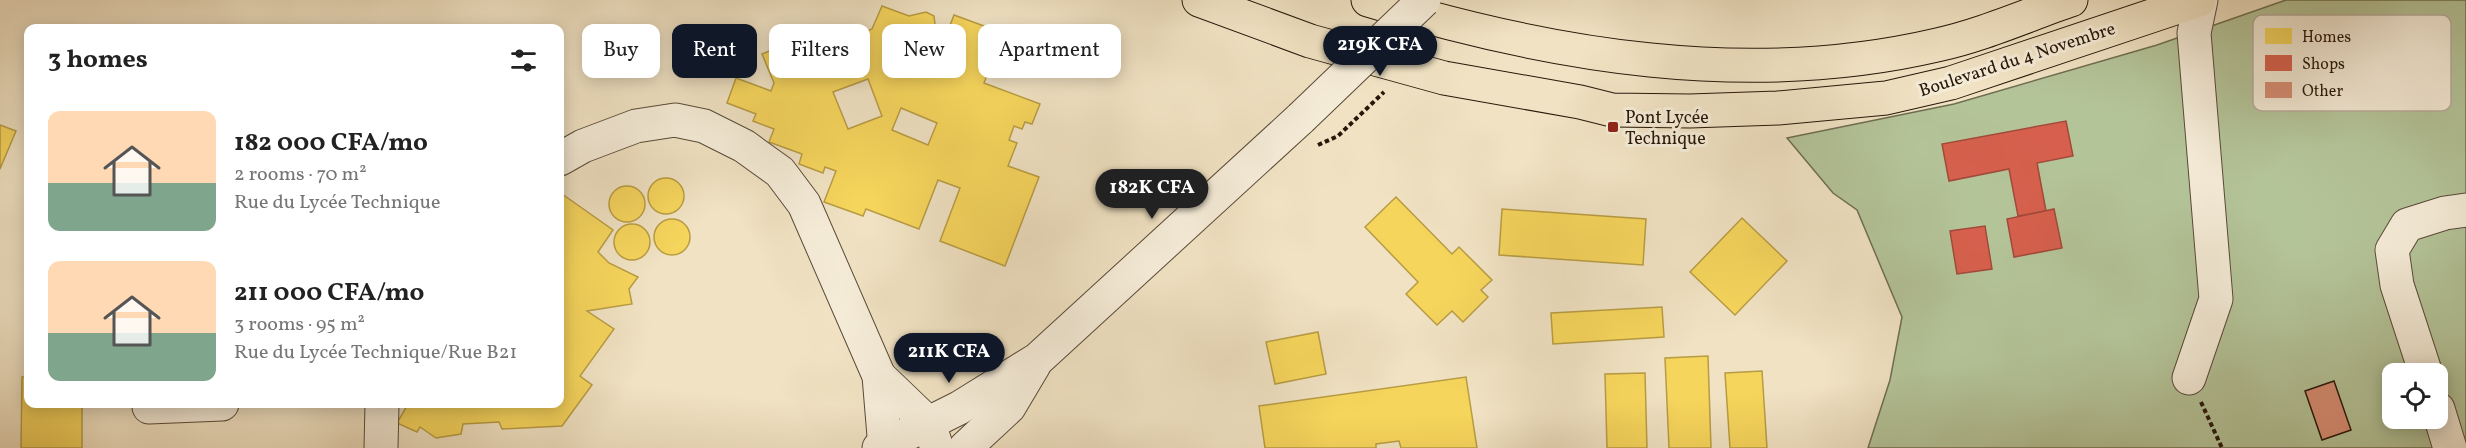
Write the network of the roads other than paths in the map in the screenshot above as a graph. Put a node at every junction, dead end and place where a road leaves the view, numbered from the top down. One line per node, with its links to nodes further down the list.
1 (1199, 0): 5 (main road, Boulevard du 4 Novembre)
2 (1368, 0): 4 (main road, Boulevard du 4 Novembre)
3 (1424, 0): 8 (street, bridge)
4 (2071, 0)
5 (2200, 0): 11 (street)
6 (564, 157): 10 (street)
7 (2466, 210): 9 (street)
8 (1038, 359): 14 (street); 17 (street)
9 (2422, 363)
10 (879, 376): 14 (street); 16 (street)
11 (2189, 378)
12 (381, 408): 15 (street)
13 (2444, 429): 18 (street)
14 (933, 436): 16 (street)
15 (381, 448)
16 (883, 448)
17 (965, 448)
18 (2450, 448)

